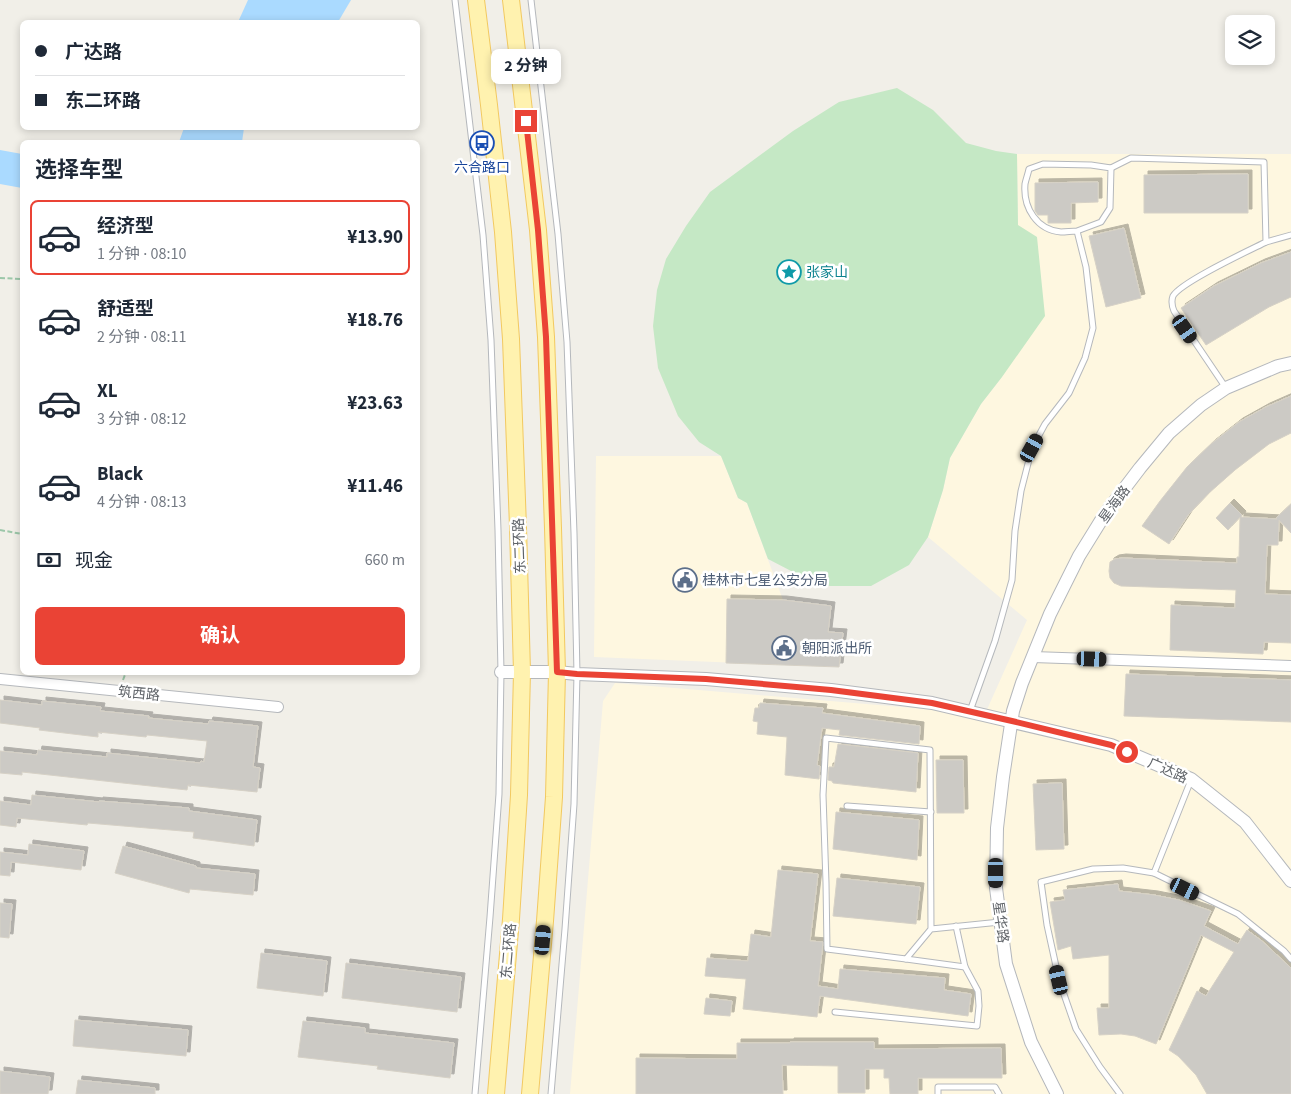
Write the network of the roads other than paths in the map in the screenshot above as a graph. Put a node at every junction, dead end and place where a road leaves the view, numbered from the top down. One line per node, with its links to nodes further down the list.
1 (455, 0): 13 (lane)
2 (476, 0): 14 (main road, 东二环路)
3 (511, 0): 15 (main road)
4 (531, 0): 16 (lane)
5 (1112, 168): 6 (lane); 6 (lane); 8 (lane)
6 (1077, 231): 19 (lane)
7 (1291, 235): 8 (lane)
8 (1266, 242): 10 (lane)
9 (1291, 363): 10 (street, 星海路)
10 (1226, 388): 11 (street, 星海路)
11 (1033, 657): 12 (street); 20 (street, 星海路)
12 (1291, 666)
13 (501, 672): 14 (street, 广达路); 34 (lane)
14 (522, 672): 15 (street, 广达路); 35 (main road, 东二环路)
15 (557, 672): 16 (street, 广达路); 36 (main road)
16 (577, 674): 19 (street, 广达路); 37 (lane)
17 (0, 679): 18 (street, 筑西路)
18 (278, 707)
19 (969, 711): 20 (street, 广达路)
20 (1012, 716): 21 (street, 广达路); 26 (street, 星华路)
21 (1192, 779): 24 (lane); 25 (street, 广达路)
22 (847, 806): 23 (lane)
23 (931, 812): 28 (lane); 29 (lane)
24 (1154, 873): 30 (lane); 40 (lane)
25 (1291, 881)
26 (1001, 922): 27 (lane); 33 (street, 星华路)
27 (956, 926): 28 (lane); 31 (lane)
28 (932, 929): 29 (lane)
29 (906, 959): 31 (lane)
30 (1291, 959)
31 (965, 967): 32 (lane)
32 (835, 1012)
33 (1053, 1093)
34 (475, 1094)
35 (496, 1094)
36 (530, 1094)
37 (551, 1094)
38 (938, 1094): 39 (lane)
39 (999, 1094)
40 (1120, 1094)

